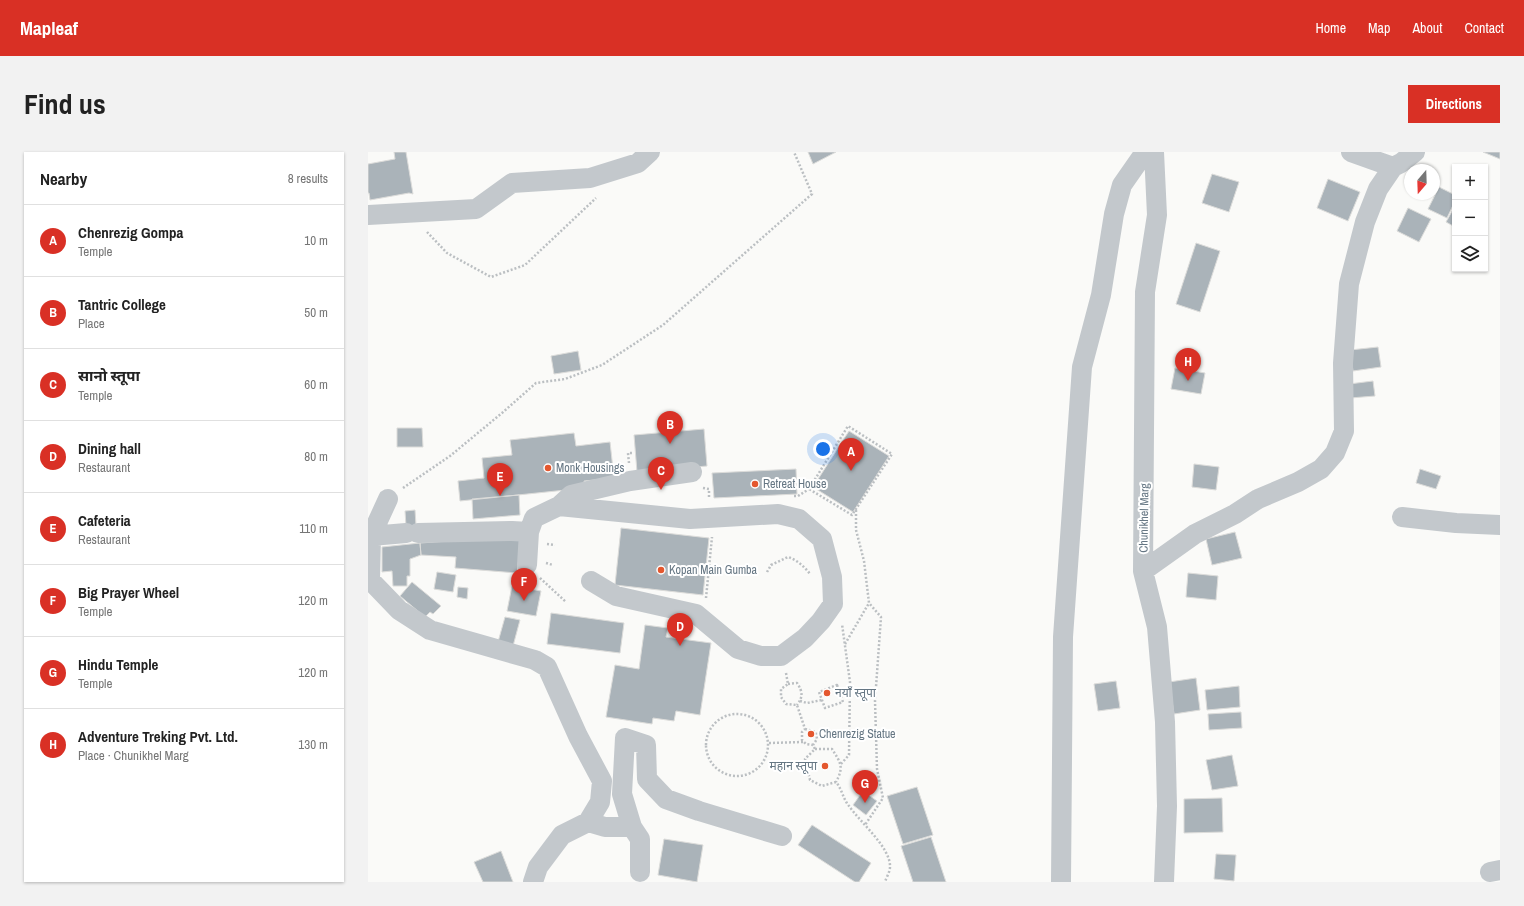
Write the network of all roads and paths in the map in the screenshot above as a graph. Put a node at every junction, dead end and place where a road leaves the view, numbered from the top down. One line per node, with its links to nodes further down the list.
1 (650, 152): 9 (street)
2 (794, 152): 14 (path)
3 (1144, 152): 55 (street)
4 (1154, 152): 25 (street, Chunikhel Marg)
5 (1351, 152): 7 (street)
6 (1415, 152): 7 (street)
7 (1393, 167): 25 (street)
8 (600, 193): 9 (path)
9 (409, 213): 10 (street)
10 (368, 215)
11 (692, 472): 15 (street)
12 (809, 489): 13 (path); 17 (path); 17 (path)
13 (790, 496)
14 (388, 499): 16 (street); 22 (street)
15 (559, 506): 20 (street); 32 (street)
16 (368, 509)
17 (856, 509): 31 (path)
18 (1402, 518): 19 (street)
19 (1500, 525)
20 (529, 532): 22 (street); 23 (street)
21 (705, 535): 29 (path)
22 (372, 536): 48 (street)
23 (536, 564): 24 (path); 30 (path)
24 (553, 564)
25 (1143, 571): 56 (street, Chunikhel Marg)
26 (767, 572): 27 (path)
27 (810, 575)
28 (591, 581): 34 (street)
29 (706, 601)
30 (566, 602)
31 (869, 603): 33 (path); 49 (path)
32 (832, 604): 33 (path); 34 (street)
33 (845, 644): 36 (path)
34 (781, 656): 35 (path)
35 (788, 684): 39 (path); 40 (path)
36 (850, 692): 37 (path); 46 (path)
37 (840, 694): 38 (path); 38 (path)
38 (822, 700): 39 (path)
39 (800, 701): 40 (path)
40 (797, 705): 41 (path)
41 (805, 729): 42 (path); 44 (path)
42 (804, 742): 43 (path); 44 (path)
43 (769, 743): 43 (path)
44 (813, 745): 45 (path)
45 (815, 749): 46 (path); 47 (path)
46 (841, 764): 47 (path)
47 (836, 782): 49 (path)
48 (588, 822): 50 (street); 53 (street)
49 (865, 825): 54 (path)
50 (632, 827): 51 (street); 52 (street)
51 (782, 836)
52 (640, 872)
53 (533, 882)
54 (885, 882)
55 (1061, 882)
56 (1164, 882)

